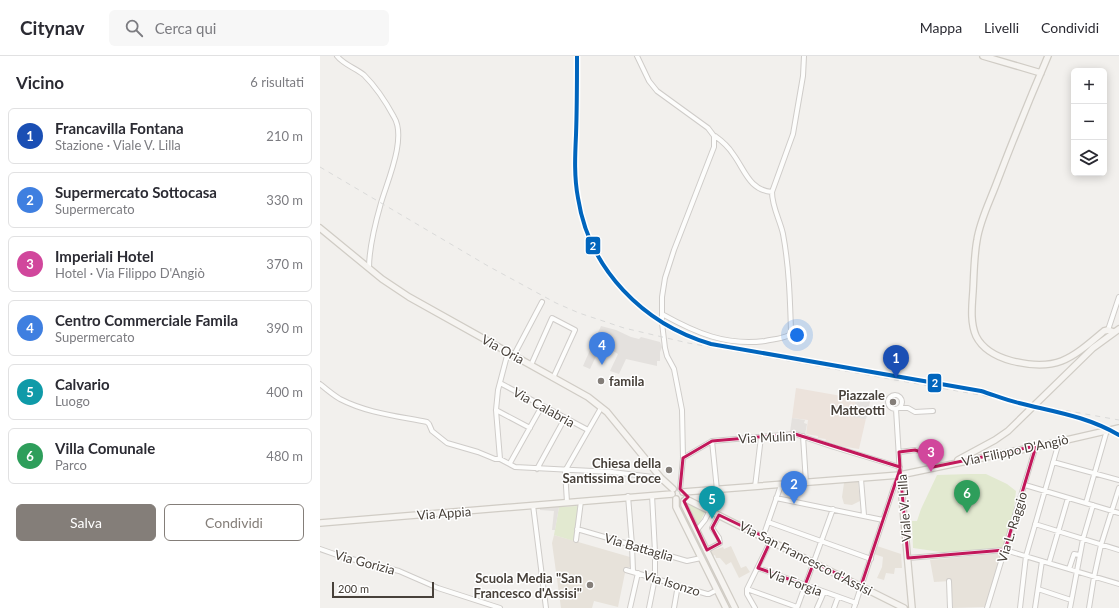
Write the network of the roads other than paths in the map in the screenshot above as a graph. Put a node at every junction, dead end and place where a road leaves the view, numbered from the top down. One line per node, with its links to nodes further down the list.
1 (337, 56): 10 (street)
2 (637, 56): 7 (street)
3 (804, 56): 8 (street)
4 (983, 56): 6 (main road)
5 (1048, 56): 6 (main road)
6 (1041, 72): 14 (main road)
7 (714, 136): 8 (street); 13 (street)
8 (772, 192): 13 (street)
9 (320, 228): 10 (main road, Via Oria)
10 (369, 268): 16 (main road, Via Oria)
11 (1119, 297): 14 (street)
12 (542, 302): 17 (street)
13 (662, 314): 37 (street)
14 (1108, 330): 15 (main road)
15 (1117, 330): 41 (main road)
16 (508, 352): 17 (main road, Via Oria); 20 (street)
17 (514, 355): 18 (main road, Via Oria)
18 (531, 365): 19 (main road, Via Oria); 19 (street)
19 (553, 378): 23 (main road, Via Oria)
20 (500, 382): 22 (street, Via Calabria); 24 (street)
21 (320, 384): 38 (street)
22 (542, 406): 26 (street, Via Calabria); 27 (street)
23 (601, 408): 29 (street); 48 (main road, Via Oria)
24 (496, 410): 27 (street); 38 (street)
25 (933, 411): 36 (street, Viale V. Lilla)
26 (564, 418): 29 (street, Via Calabria); 44 (street)
27 (530, 428): 40 (street)
28 (1119, 428): 30 (main road, Via Filippo D'Angiò)
29 (588, 430): 45 (street)
30 (1107, 430): 34 (main road, Via Filippo D'Angiò); 46 (street)
31 (803, 436): 32 (street, Via Mulini); 42 (street, Via Mulini); 51 (street)
32 (761, 437): 33 (street, Via Mulini); 54 (street)
33 (712, 441): 37 (street, Via Mulini); 57 (street)
34 (1059, 442): 35 (main road, Via Filippo D'Angiò); 39 (street)
35 (1036, 446): 41 (main road, Via Filippo D'Angiò); 53 (street, Via L. Raggio)
36 (899, 452): 42 (street, Viale V. Lilla); 43 (street)
37 (683, 458): 56 (street)
38 (500, 459): 40 (street)
39 (1053, 462): 46 (street); 58 (street)
40 (510, 463): 44 (street)
41 (955, 463): 43 (main road, Via Filippo D'Angiò)
42 (900, 466): 47 (street, Viale V. Lilla)
43 (933, 467): 47 (main road, Via Filippo D'Angiò)
44 (537, 469): 45 (street)
45 (565, 470): 48 (street); 66 (street)
46 (1095, 473): 50 (street); 67 (street)
47 (900, 474): 49 (main road, Via Filippo D'Angiò); 76 (street); 98 (main road, Viale V. Lilla)
48 (661, 478): 56 (main road, Via Oria)
49 (861, 479): 51 (main road, Via Filippo D'Angiò); 75 (street)
50 (1119, 480)
51 (806, 483): 52 (main road, Via Filippo D'Angiò)
52 (781, 485): 54 (main road, Via Filippo D'Angiò); 61 (street)
53 (1025, 485): 58 (street); 92 (street, Via L. Raggio)
54 (755, 487): 57 (main road, Via Filippo D'Angiò)
55 (1119, 488): 72 (street)
56 (677, 490): 57 (main road, Via Appia); 59 (main road, Via Appia); 63 (main road, Via Oria); 64 (main road)
57 (717, 490)
58 (1045, 491): 62 (street); 79 (street)
59 (652, 495): 60 (main road, Via Appia); 94 (street)
60 (628, 496): 65 (main road, Via Appia); 88 (street)
61 (776, 498): 70 (street); 78 (street)
62 (1068, 498): 67 (street); 82 (street)
63 (676, 499): 64 (main road, Via San Francesco d'Assisi); 97 (main road)
64 (685, 500): 71 (main road, Via San Francesco d'Assisi); 81 (main road)
65 (581, 501): 66 (main road, Via Appia); 80 (street)
66 (567, 502): 68 (main road, Via Appia)
67 (1086, 503): 69 (street)
68 (533, 505): 77 (main road, Via Appia); 123 (street)
69 (1093, 505): 72 (street); 84 (street)
70 (833, 509): 75 (street); 87 (street)
71 (710, 510): 74 (main road, Via San Francesco d'Assisi); 81 (street)
72 (1112, 510): 73 (street); 89 (street)
73 (1119, 513)
74 (719, 515): 83 (main road, Via San Francesco d'Assisi); 91 (street)
75 (864, 515): 76 (street)
76 (883, 520): 99 (street)
77 (320, 522)
78 (768, 522): 83 (street); 87 (street)
79 (1035, 524): 82 (street); 95 (street)
80 (577, 530): 85 (street); 88 (street, Via Battaglia)
81 (696, 530): 91 (main road)
82 (1059, 532): 84 (street); 102 (street)
83 (763, 537): 86 (main road, Via San Francesco d'Assisi)
84 (1083, 539): 89 (street); 96 (street)
85 (576, 540)
86 (771, 540): 101 (main road, Via San Francesco d'Assisi); 103 (street)
87 (822, 542): 99 (street); 101 (street)
88 (632, 545): 94 (street, Via Battaglia); 106 (street)
89 (1101, 545): 93 (street); 108 (street)
90 (320, 549): 122 (street, Via Gorizia)
91 (706, 550): 128 (main road)
92 (1005, 550): 95 (street); 98 (street); 136 (street, Via L. Raggio)
93 (1119, 550)
94 (655, 552): 97 (street, Via Battaglia); 109 (street)
95 (1026, 556): 100 (street); 137 (street)
96 (1079, 556): 105 (street); 107 (street)
97 (701, 558): 116 (main road)
98 (908, 558): 134 (main road, Viale V. Lilla)
99 (870, 560): 114 (street)
100 (1042, 560): 102 (street); 117 (street)
101 (814, 562): 112 (street); 114 (main road, Via San Francesco d'Assisi)
102 (1049, 563): 105 (street)
103 (758, 568): 112 (street, Via Forgia); 115 (street)
104 (626, 570): 106 (street, Via Isonzo)
105 (1069, 570): 107 (street)
106 (635, 572): 109 (street, Via Isonzo); 124 (street)
107 (1076, 572): 108 (street); 120 (street)
108 (1094, 577): 111 (street); 140 (street)
109 (655, 578): 113 (street, Via Isonzo); 125 (street)
110 (949, 581): 135 (street)
111 (1119, 584)
112 (805, 585): 118 (street, Via Forgia); 130 (street)
113 (678, 586): 116 (street, Via Isonzo); 126 (street)
114 (862, 586): 121 (street); 133 (main road, Via San Francesco d'Assisi)
115 (747, 589): 129 (street); 130 (street)
116 (717, 590): 127 (main road)
117 (1038, 590): 120 (street); 138 (street)
118 (824, 592): 119 (street, Via Forgia); 131 (street)
119 (838, 597): 121 (street, Via Forgia); 132 (street)
120 (1071, 600): 139 (street)
121 (855, 606)
122 (496, 608)
123 (546, 608)
124 (630, 608)
125 (649, 608)
126 (674, 608)
127 (726, 608)
128 (735, 608)
129 (755, 608)
130 (797, 608)
131 (817, 608)
132 (834, 608)
133 (904, 608)
134 (912, 608)
135 (950, 608)
136 (987, 608)
137 (1020, 608)
138 (1035, 608)
139 (1070, 608)
140 (1089, 608)

